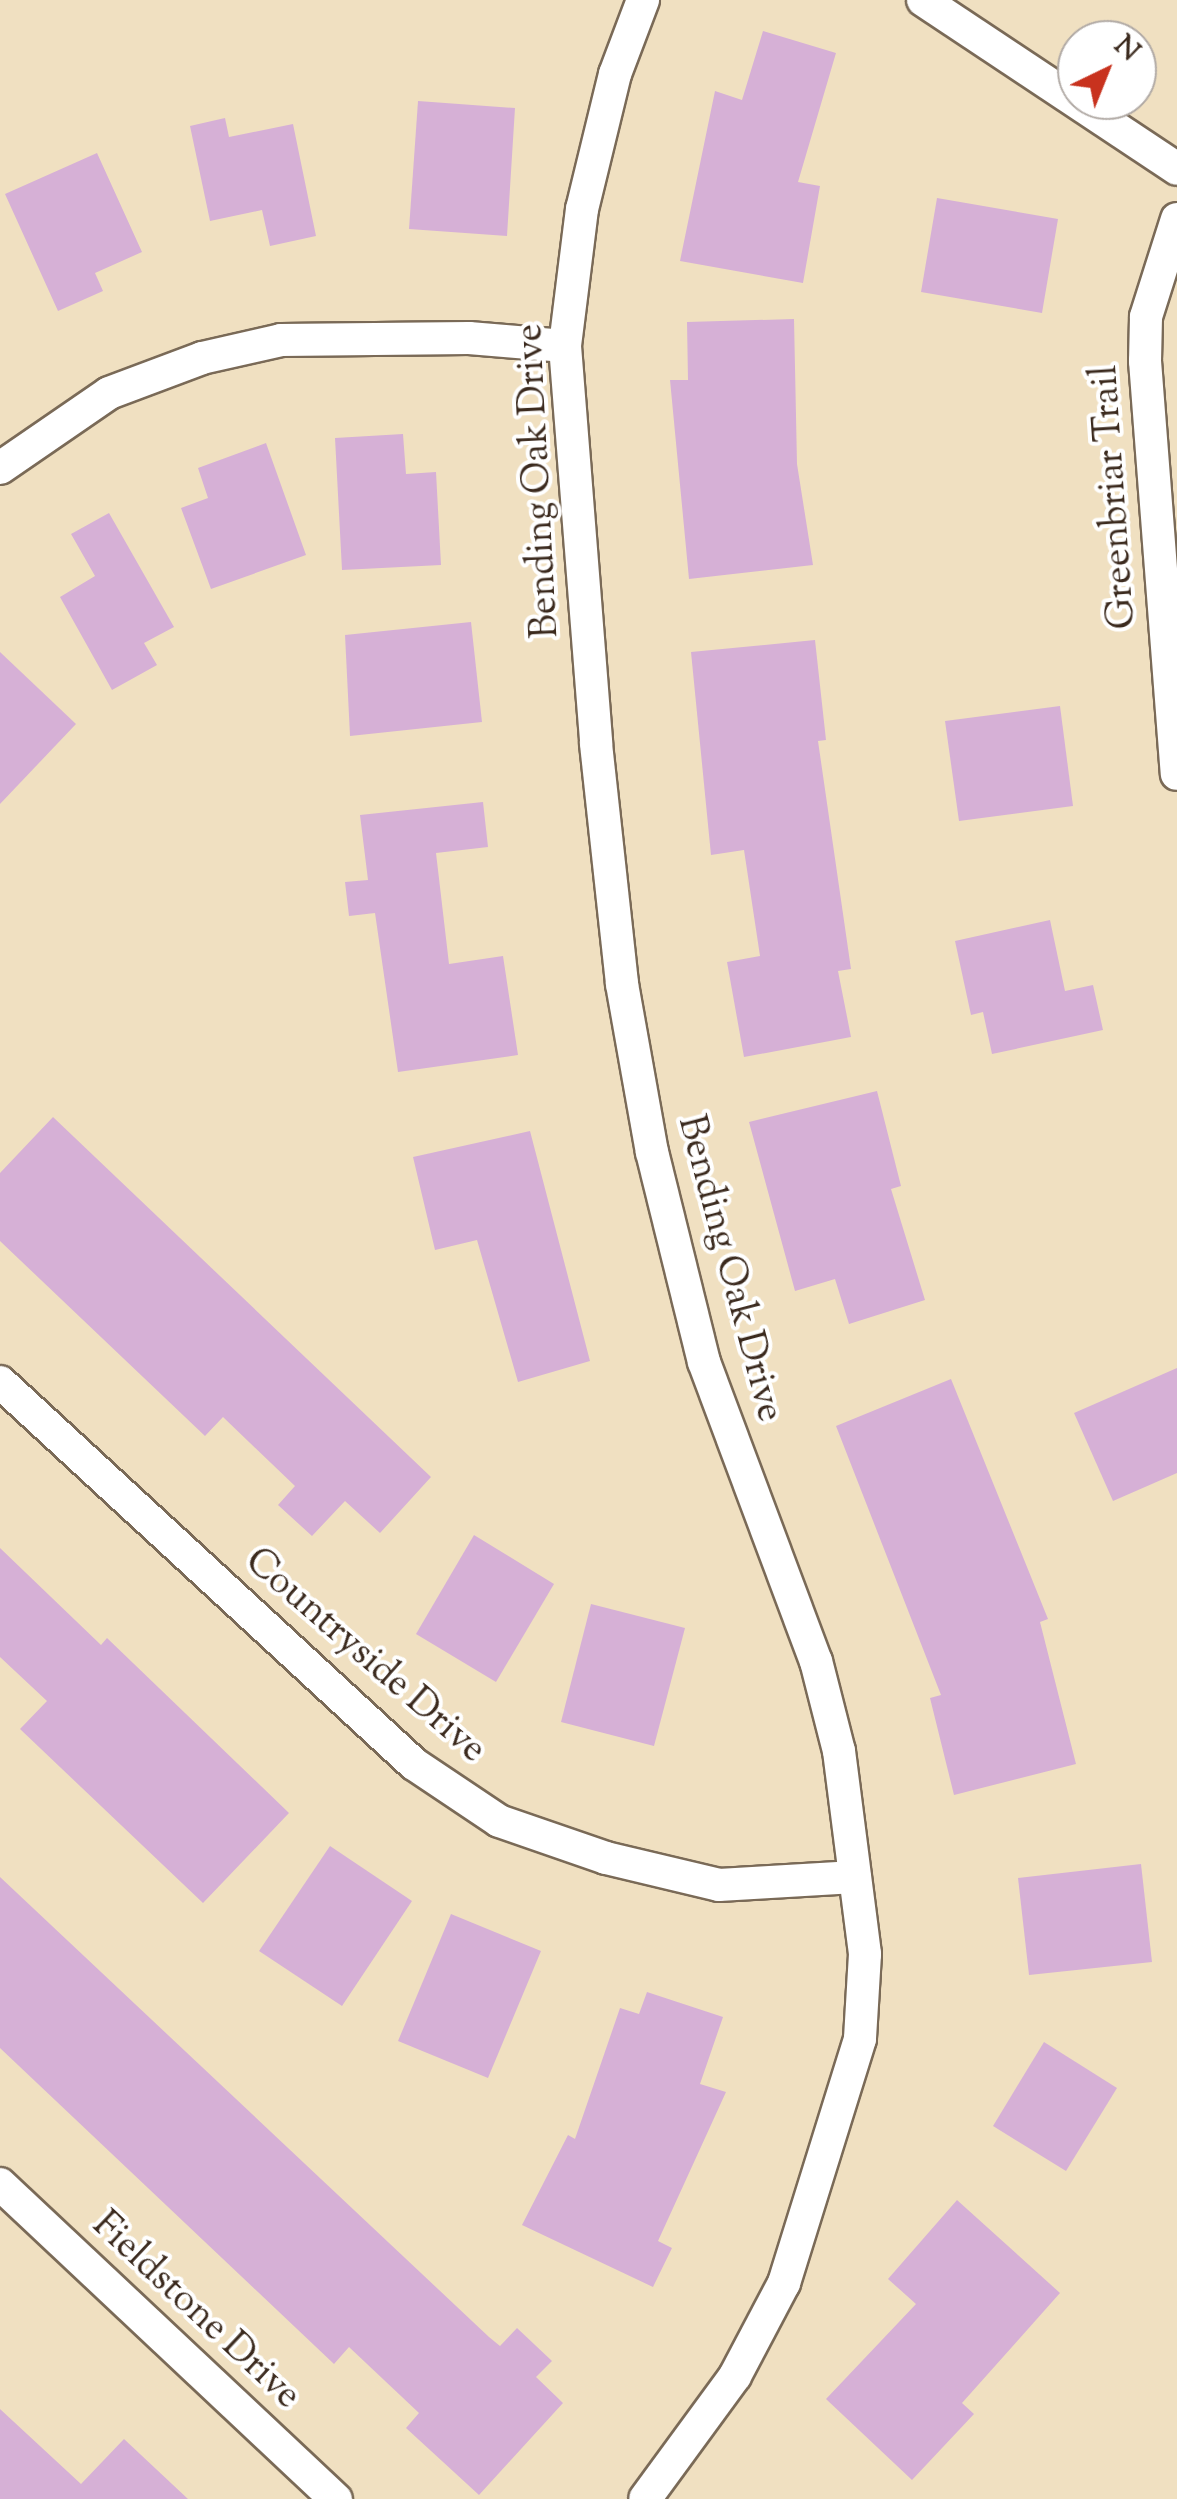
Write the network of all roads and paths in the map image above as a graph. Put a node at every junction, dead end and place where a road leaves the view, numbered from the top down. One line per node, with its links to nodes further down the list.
1 (643, 0): 5 (street, Bending Oak Drive)
2 (923, 0): 3 (street)
3 (1177, 169)
4 (1177, 219): 7 (street, Greenbriar Trail)
5 (565, 346): 6 (street); 9 (street, Bending Oak Drive)
6 (0, 468)
7 (1177, 774)
8 (0, 1382): 9 (street, Countryside Drive)
9 (854, 1877): 12 (street, Bending Oak Drive)
10 (0, 2184): 11 (street, Fieldstone Drive)
11 (336, 2499)
12 (644, 2499)

